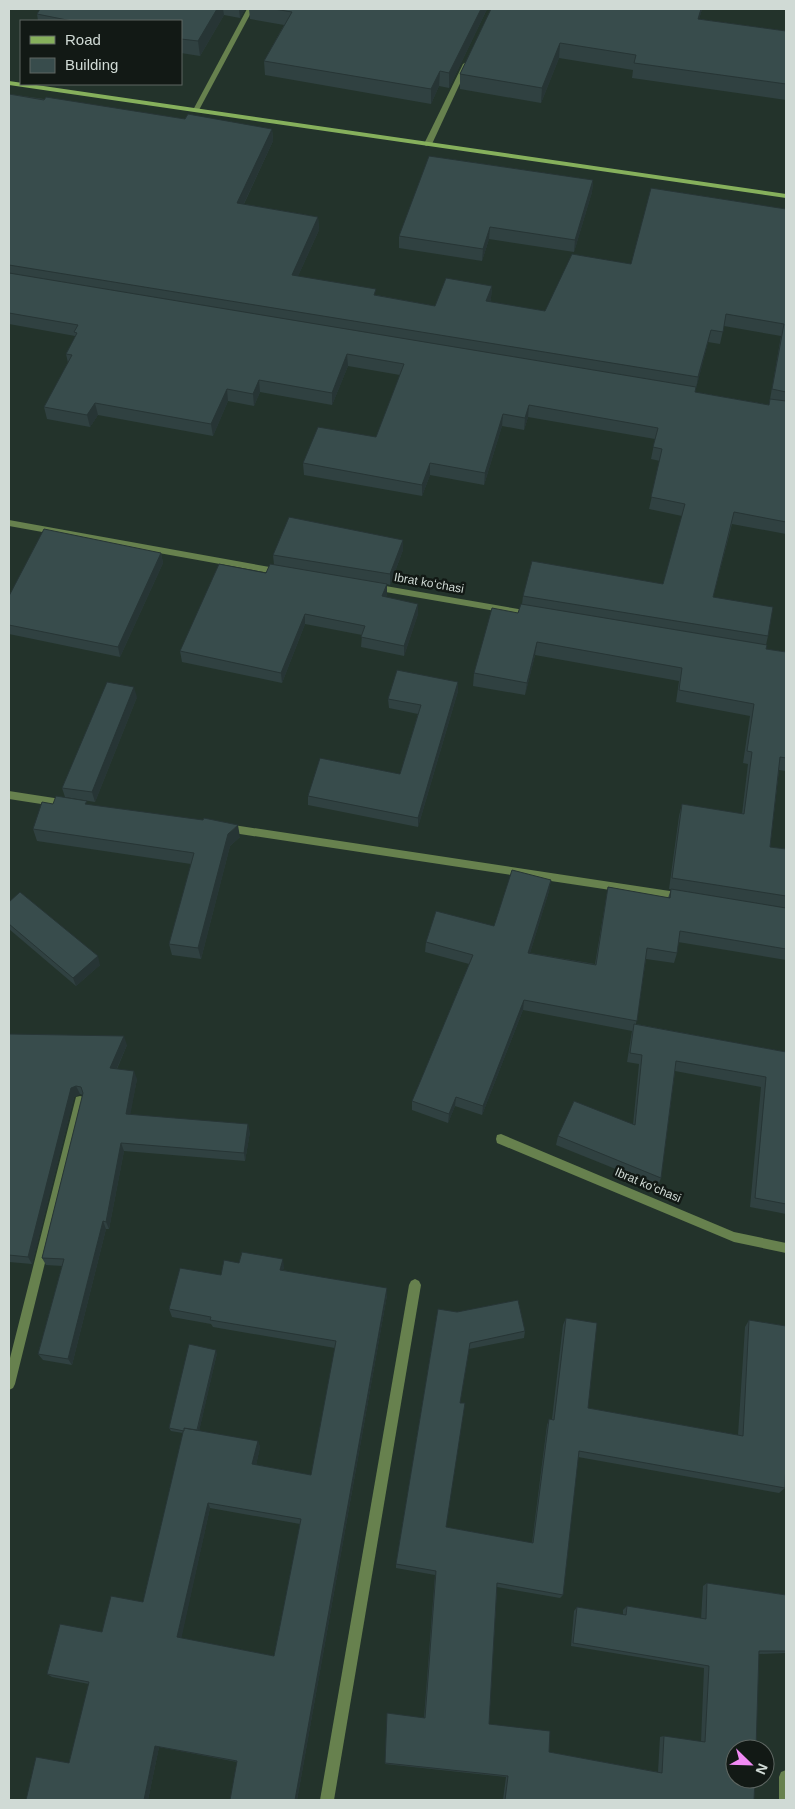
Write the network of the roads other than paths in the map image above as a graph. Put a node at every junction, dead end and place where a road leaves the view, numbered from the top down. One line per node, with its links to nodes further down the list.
1 (250, 9): 4 (street)
2 (470, 54): 5 (street)
3 (23, 85): 4 (main road)
4 (196, 110): 5 (main road)
5 (428, 144): 6 (main road)
6 (786, 196)
7 (9, 523): 8 (street)
8 (288, 573)
9 (366, 586): 10 (street, Ibrat koʻchasi)
10 (542, 616)
11 (9, 795): 12 (street)
12 (78, 805)
13 (216, 826): 14 (street)
14 (690, 898)
15 (80, 1101): 19 (street)
16 (502, 1139): 17 (street, Ibrat koʻchasi)
17 (786, 1248)
18 (416, 1285): 21 (street)
19 (9, 1384)
20 (786, 1777): 22 (street)
21 (327, 1800)
22 (786, 1800)

